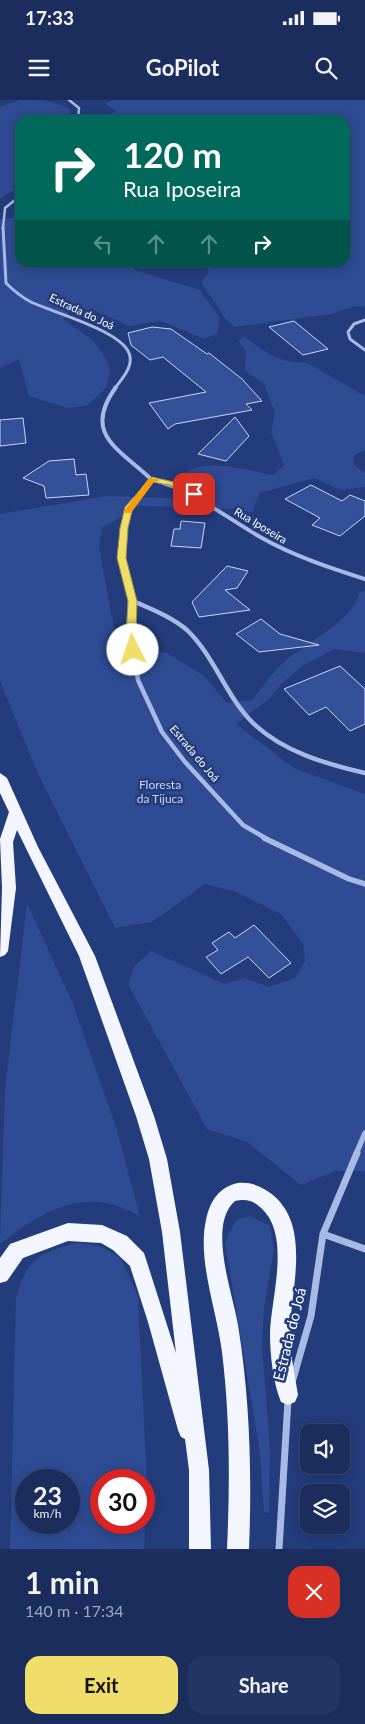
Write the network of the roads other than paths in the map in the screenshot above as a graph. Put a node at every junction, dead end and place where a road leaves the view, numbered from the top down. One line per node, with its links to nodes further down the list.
1 (69, 100): 2 (street)
2 (78, 115)
3 (15, 199): 6 (street, Estrada do Joá)
4 (365, 320): 5 (street)
5 (365, 350)
6 (152, 479): 7 (street, Rua Iposeira); 8 (street, Estrada do Joá)
7 (365, 579)
8 (133, 601): 9 (street); 12 (street, Estrada do Joá)
9 (365, 773)
10 (0, 778): 11 (highway)
11 (15, 813): 13 (highway); 19 (highway)
12 (365, 884)
13 (0, 951)
14 (365, 1133): 15 (street, Estrada do Joá)
15 (323, 1234): 16 (street); 18 (street, Estrada do Joá)
16 (365, 1249)
17 (0, 1274): 19 (highway)
18 (288, 1395): 21 (highway); 22 (street, Estrada do Joá)
19 (199, 1470): 20 (highway)
20 (200, 1549)
21 (238, 1549)
22 (280, 1549)

